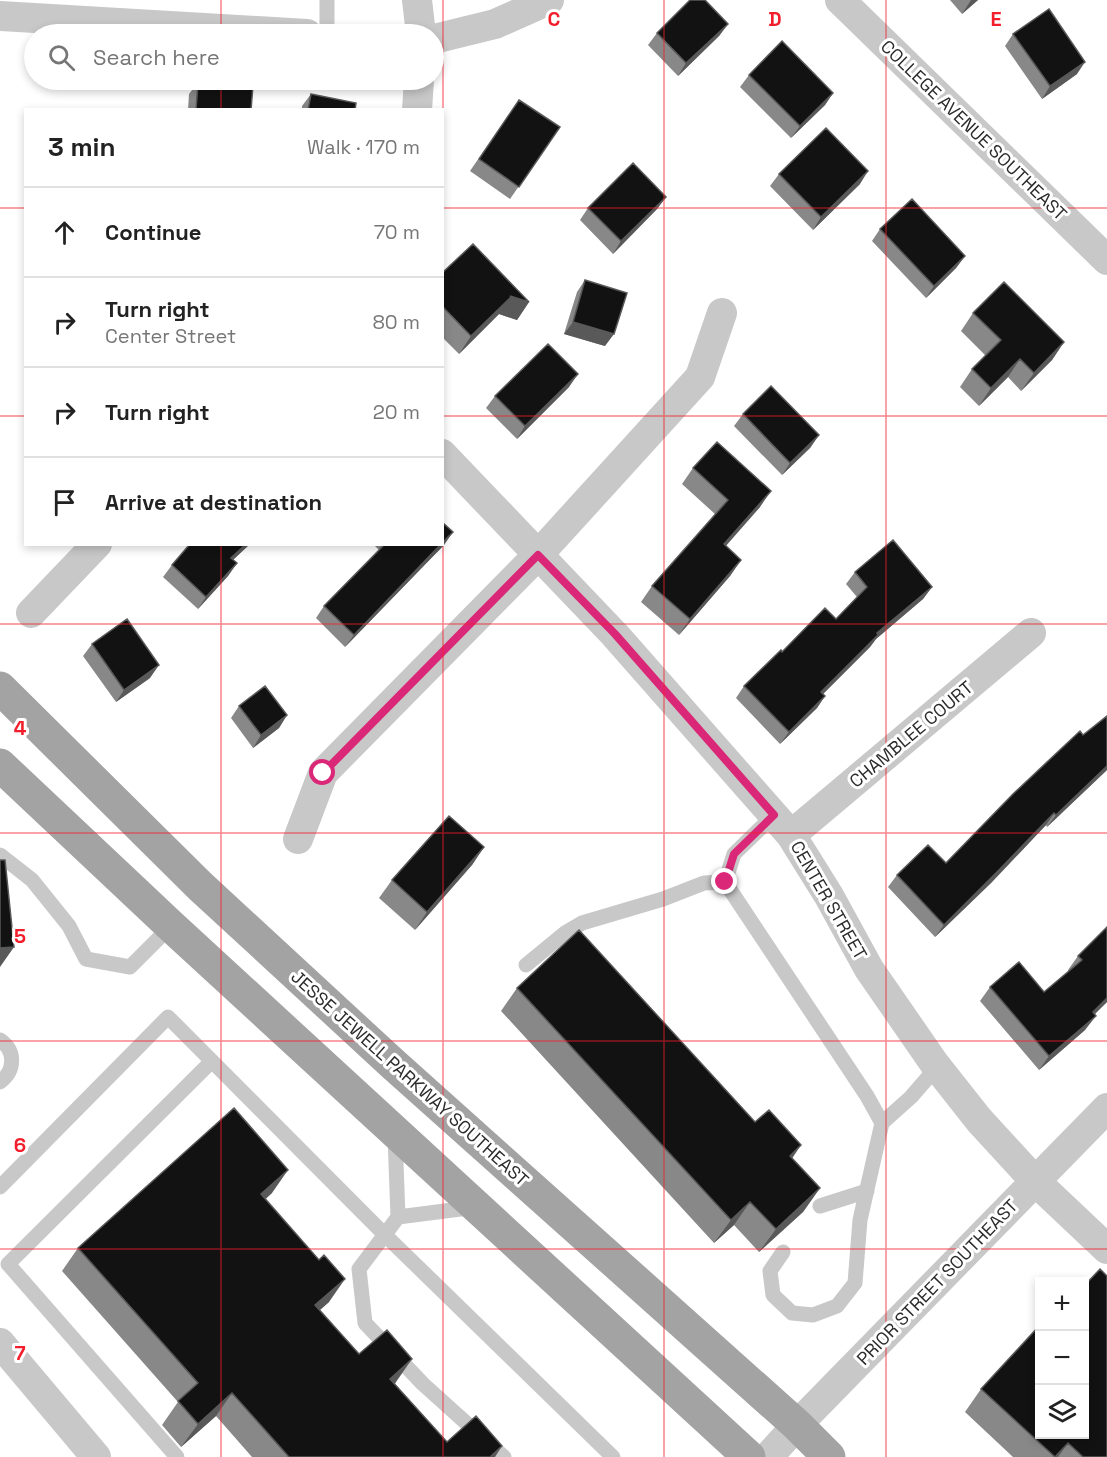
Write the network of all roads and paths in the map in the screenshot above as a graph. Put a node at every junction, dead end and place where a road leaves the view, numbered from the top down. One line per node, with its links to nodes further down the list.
1 (327, 0): 7 (lane)
2 (417, 0): 8 (street)
3 (549, 0): 9 (street)
4 (840, 0): 12 (street, COLLEGE AVENUE SOUTHEAST)
5 (0, 16): 6 (street)
6 (136, 24)
7 (327, 24)
8 (420, 24)
9 (444, 37)
10 (418, 90): 11 (street)
11 (417, 108)
12 (1107, 260)
13 (722, 313): 16 (street)
14 (444, 456): 16 (street, CENTER STREET)
15 (95, 546): 17 (street)
16 (538, 555): 21 (street, CENTER STREET); 22 (street)
17 (31, 614)
18 (1031, 633): 21 (street, CHAMBLEE COURT)
19 (0, 688): 45 (main road, JESSE JEWELL PARKWAY SOUTHEAST)
20 (0, 765): 25 (main road)
21 (783, 825): 24 (lane); 29 (street, CENTER STREET)
22 (298, 839)
23 (0, 855): 25 (lane)
24 (725, 882): 26 (lane); 32 (lane)
25 (171, 926): 33 (main road)
26 (526, 965)
27 (0, 1040): 30 (lane)
28 (212, 1061): 35 (lane); 40 (lane); 43 (lane)
29 (937, 1066): 32 (lane); 34 (street, CENTER STREET)
30 (0, 1082)
31 (1107, 1108): 34 (street, PRIOR STREET SOUTHEAST)
32 (882, 1123): 36 (lane)
33 (395, 1133): 38 (main road); 39 (lane)
34 (1035, 1182): 41 (street, CENTER STREET); 45 (street, PRIOR STREET SOUTHEAST)
35 (0, 1187)
36 (867, 1191): 37 (lane); 42 (lane)
37 (820, 1206)
38 (476, 1207): 39 (lane); 50 (main road)
39 (398, 1217): 40 (lane)
40 (385, 1235): 48 (lane); 49 (lane)
41 (1107, 1249)
42 (783, 1252)
43 (3, 1263): 47 (lane)
44 (0, 1343): 46 (street)
45 (797, 1425): 51 (street, PRIOR STREET SOUTHEAST); 52 (main road, JESSE JEWELL PARKWAY SOUTHEAST)
46 (96, 1457)
47 (177, 1457)
48 (504, 1457)
49 (614, 1457)
50 (748, 1457)
51 (768, 1457)
52 (829, 1457)

